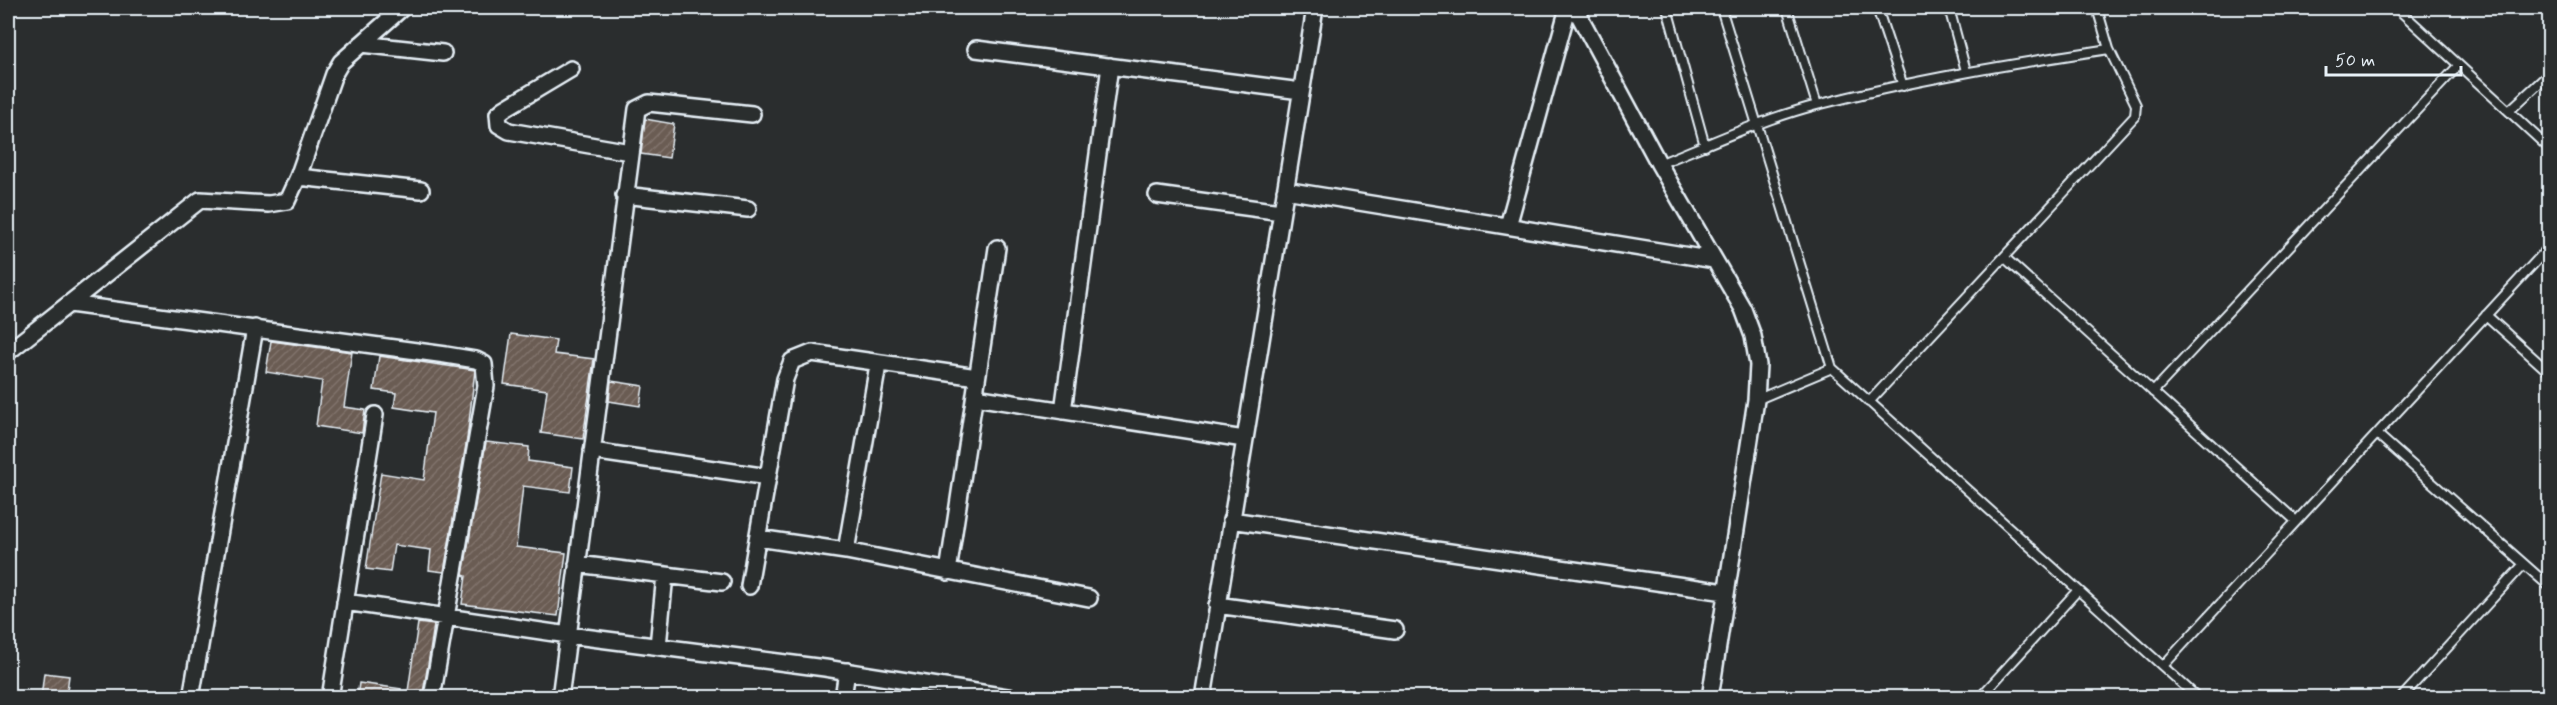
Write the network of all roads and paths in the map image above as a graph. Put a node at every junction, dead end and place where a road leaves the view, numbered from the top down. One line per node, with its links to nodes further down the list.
1 (402, 8): 12 (street)
2 (1316, 8): 22 (street)
3 (1568, 8): 38 (street)
4 (1575, 8): 30 (street)
5 (1667, 8): 27 (lane)
6 (1721, 8): 26 (lane)
7 (1787, 8): 23 (lane)
8 (1877, 8): 21 (lane)
9 (1948, 8): 19 (lane)
10 (2097, 8): 14 (lane)
11 (2397, 8): 17 (lane)
12 (361, 44): 15 (street); 31 (street)
13 (976, 49): 16 (street)
14 (2109, 49): 19 (lane); 41 (lane)
15 (443, 53)
16 (1110, 66): 22 (street); 55 (street)
17 (2458, 66): 24 (lane); 51 (lane)
18 (571, 69): 29 (street)
19 (1966, 72): 21 (lane)
20 (2550, 73): 24 (lane)
21 (1903, 86): 23 (lane)
22 (1301, 91): 33 (street)
23 (1817, 105): 26 (lane)
24 (2509, 111): 28 (lane)
25 (752, 114): 29 (street)
26 (1757, 124): 27 (lane); 48 (lane)
27 (1705, 146): 30 (lane)
28 (2550, 149)
29 (630, 152): 34 (street)
30 (1659, 164): 42 (street)
31 (298, 177): 32 (street); 43 (street)
32 (421, 190)
33 (1285, 190): 37 (street); 38 (street)
34 (624, 195): 36 (street); 59 (street)
35 (1157, 195): 37 (street)
36 (748, 209)
37 (1281, 212): 58 (street)
38 (1508, 226): 42 (street)
39 (2550, 246): 44 (lane)
40 (997, 248): 50 (street)
41 (2004, 257): 51 (lane); 54 (lane)
42 (1714, 260): 53 (street)
43 (70, 304): 45 (street); 46 (street)
44 (2486, 315): 49 (lane); 57 (lane)
45 (255, 328): 77 (street); 84 (street)
46 (8, 352)
47 (878, 365): 50 (street); 60 (street); 64 (street)
48 (1832, 368): 53 (lane); 54 (lane)
49 (2550, 374)
50 (977, 377): 52 (street)
51 (2153, 392): 62 (lane)
52 (975, 397): 55 (street); 67 (street)
53 (1756, 400): 73 (street)
54 (1869, 402): 72 (lane)
55 (1062, 411): 58 (street)
56 (375, 415): 75 (street)
57 (2377, 434): 62 (lane); 66 (lane)
58 (1244, 439): 61 (street)
59 (592, 451): 60 (street); 65 (street)
60 (768, 477): 63 (street)
61 (1231, 520): 73 (street); 76 (street)
62 (2296, 522): 81 (lane)
63 (758, 538): 64 (street); 70 (street)
64 (846, 551): 67 (street)
65 (577, 564): 68 (street); 79 (street)
66 (2524, 564): 71 (lane); 93 (lane)
67 (948, 572): 74 (street)
68 (665, 575): 69 (street); 80 (street)
69 (722, 582)
70 (749, 586)
71 (2550, 587)
72 (2078, 590): 81 (lane); 83 (lane)
73 (1725, 592): 91 (street)
74 (1089, 598)
75 (345, 602): 77 (street); 85 (street)
76 (1217, 605): 78 (street); 90 (street)
77 (447, 616): 79 (street); 86 (street)
78 (1395, 630)
79 (568, 635): 80 (street); 87 (street)
80 (658, 646): 82 (street)
81 (2163, 666): 92 (lane)
82 (847, 671): 88 (street); 89 (street)
83 (1984, 693)
84 (191, 698)
85 (330, 698)
86 (432, 698)
87 (560, 698)
88 (843, 698)
89 (1013, 698)
90 (1203, 698)
91 (1710, 698)
92 (2198, 698)
93 (2401, 698)

